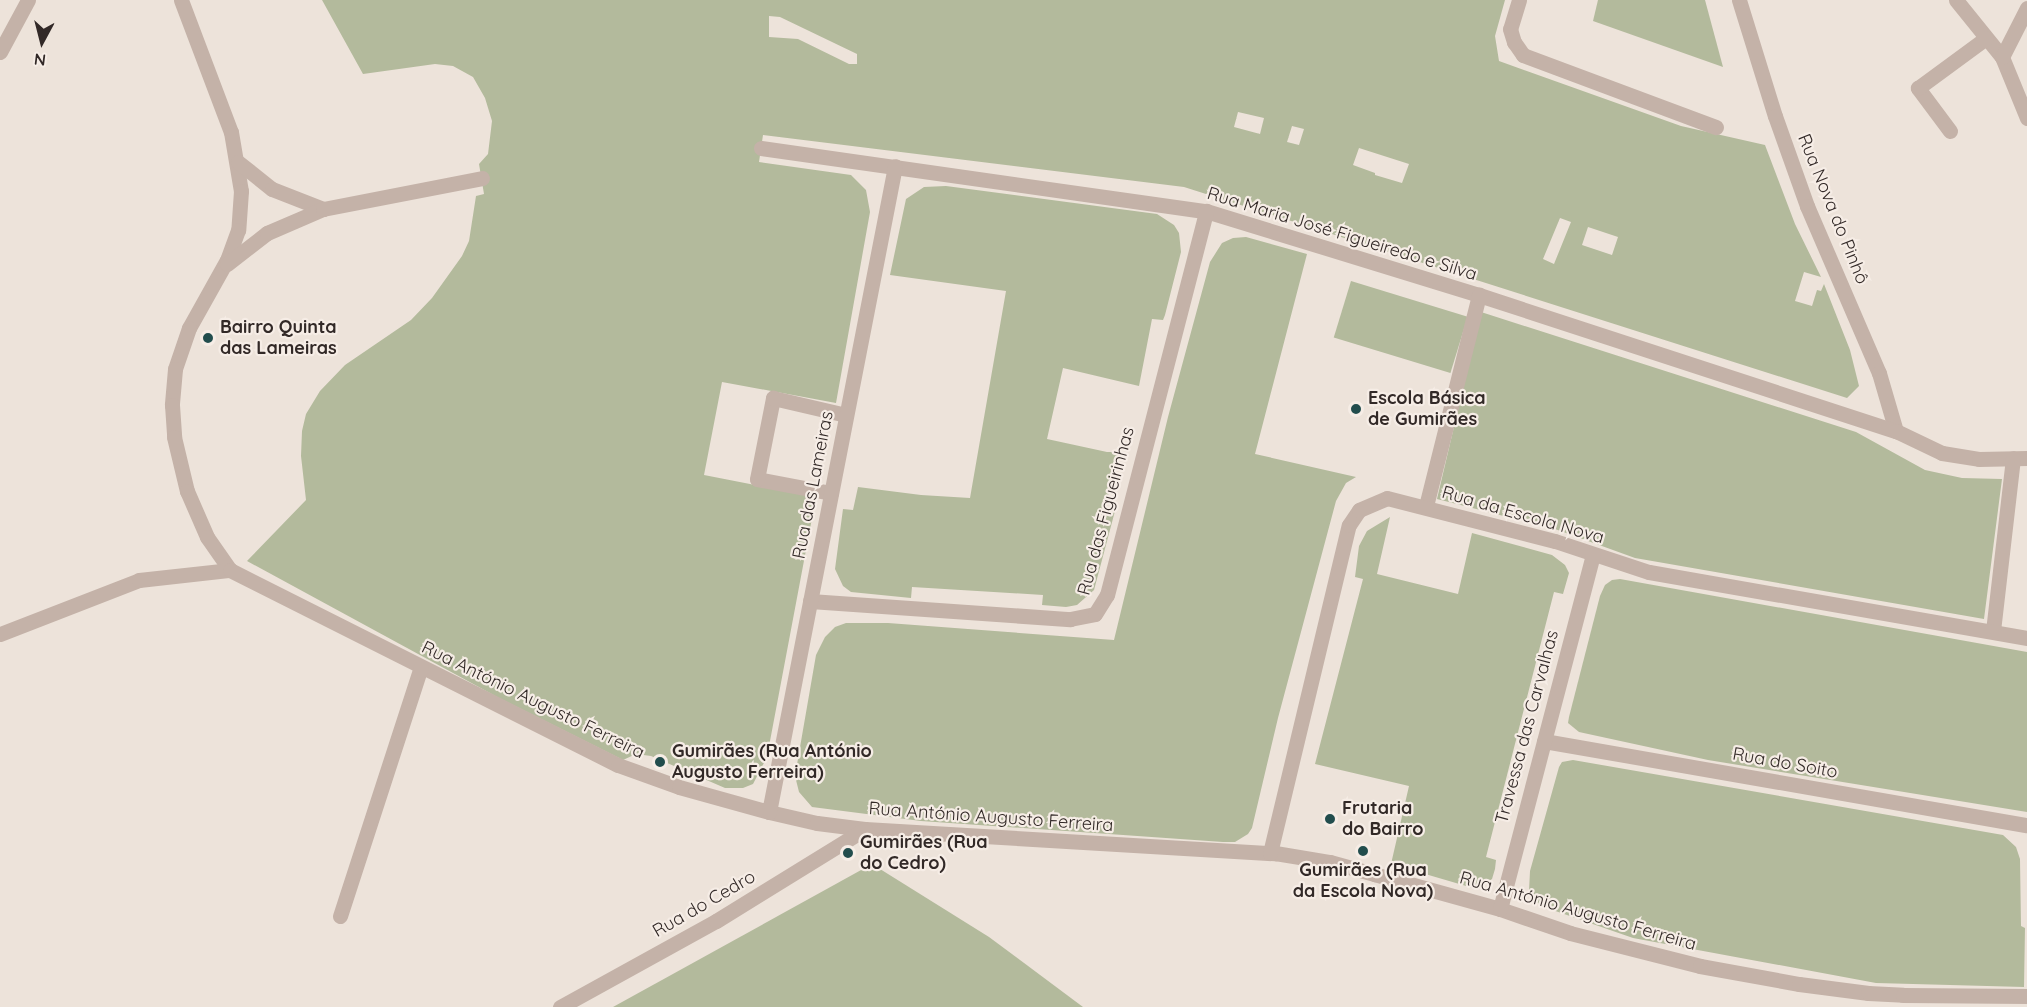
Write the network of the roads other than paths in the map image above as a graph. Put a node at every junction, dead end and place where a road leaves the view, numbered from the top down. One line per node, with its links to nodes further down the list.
1 (28, 0): 8 (street)
2 (181, 0): 14 (street)
3 (1519, 0): 11 (street)
4 (1739, 0): 22 (street, Rua Nova do Pinhô)
5 (1956, 0): 7 (street)
6 (2027, 8): 9 (street)
7 (1986, 38): 9 (street); 12 (street)
8 (0, 52)
9 (2002, 57): 10 (street)
10 (2027, 118)
11 (1716, 127)
12 (1950, 131)
13 (761, 148): 15 (street, Rua Maria José Figueiredo e Silva)
14 (238, 162): 17 (street); 19 (street)
15 (895, 166): 18 (street, Rua Maria José Figueiredo e Silva); 21 (street, Rua das Lameiras)
16 (482, 178): 17 (street)
17 (323, 209): 19 (street)
18 (1206, 211): 20 (street, Rua Maria José Figueiredo e Silva); 28 (street, Rua das Figueirinhas)
19 (221, 271): 27 (street)
20 (1479, 295): 22 (street, Rua Maria José Figueiredo e Silva); 25 (street)
21 (846, 414): 24 (street, Rua das Lameiras); 24 (street)
22 (1896, 430): 23 (street, Rua Maria José Figueiredo e Silva)
23 (2020, 458): 29 (street)
24 (831, 494): 28 (street, Rua das Lameiras)
25 (1426, 506): 26 (street, Rua da Escola Nova); 37 (street, Rua da Escola Nova)
26 (1593, 555): 29 (street, Rua da Escola Nova); 33 (street, Travessa das Carvalhas)
27 (230, 570): 30 (street); 32 (street, Rua António Augusto Ferreira)
28 (810, 601): 34 (street, Rua das Lameiras)
29 (1993, 631): 31 (street, Rua da Escola Nova)
30 (0, 634)
31 (2027, 638)
32 (422, 667): 34 (street, Rua António Augusto Ferreira); 39 (street)
33 (1544, 741): 35 (street, Rua do Soito); 38 (street, Travessa das Carvalhas)
34 (769, 812): 36 (street, Rua António Augusto Ferreira)
35 (2023, 824)
36 (866, 829): 37 (street, Rua António Augusto Ferreira); 41 (street, Rua do Cedro)
37 (1270, 853): 38 (street, Rua António Augusto Ferreira)
38 (1500, 909): 40 (street, Rua António Augusto Ferreira)
39 (340, 916)
40 (2027, 996)
41 (560, 1007)

